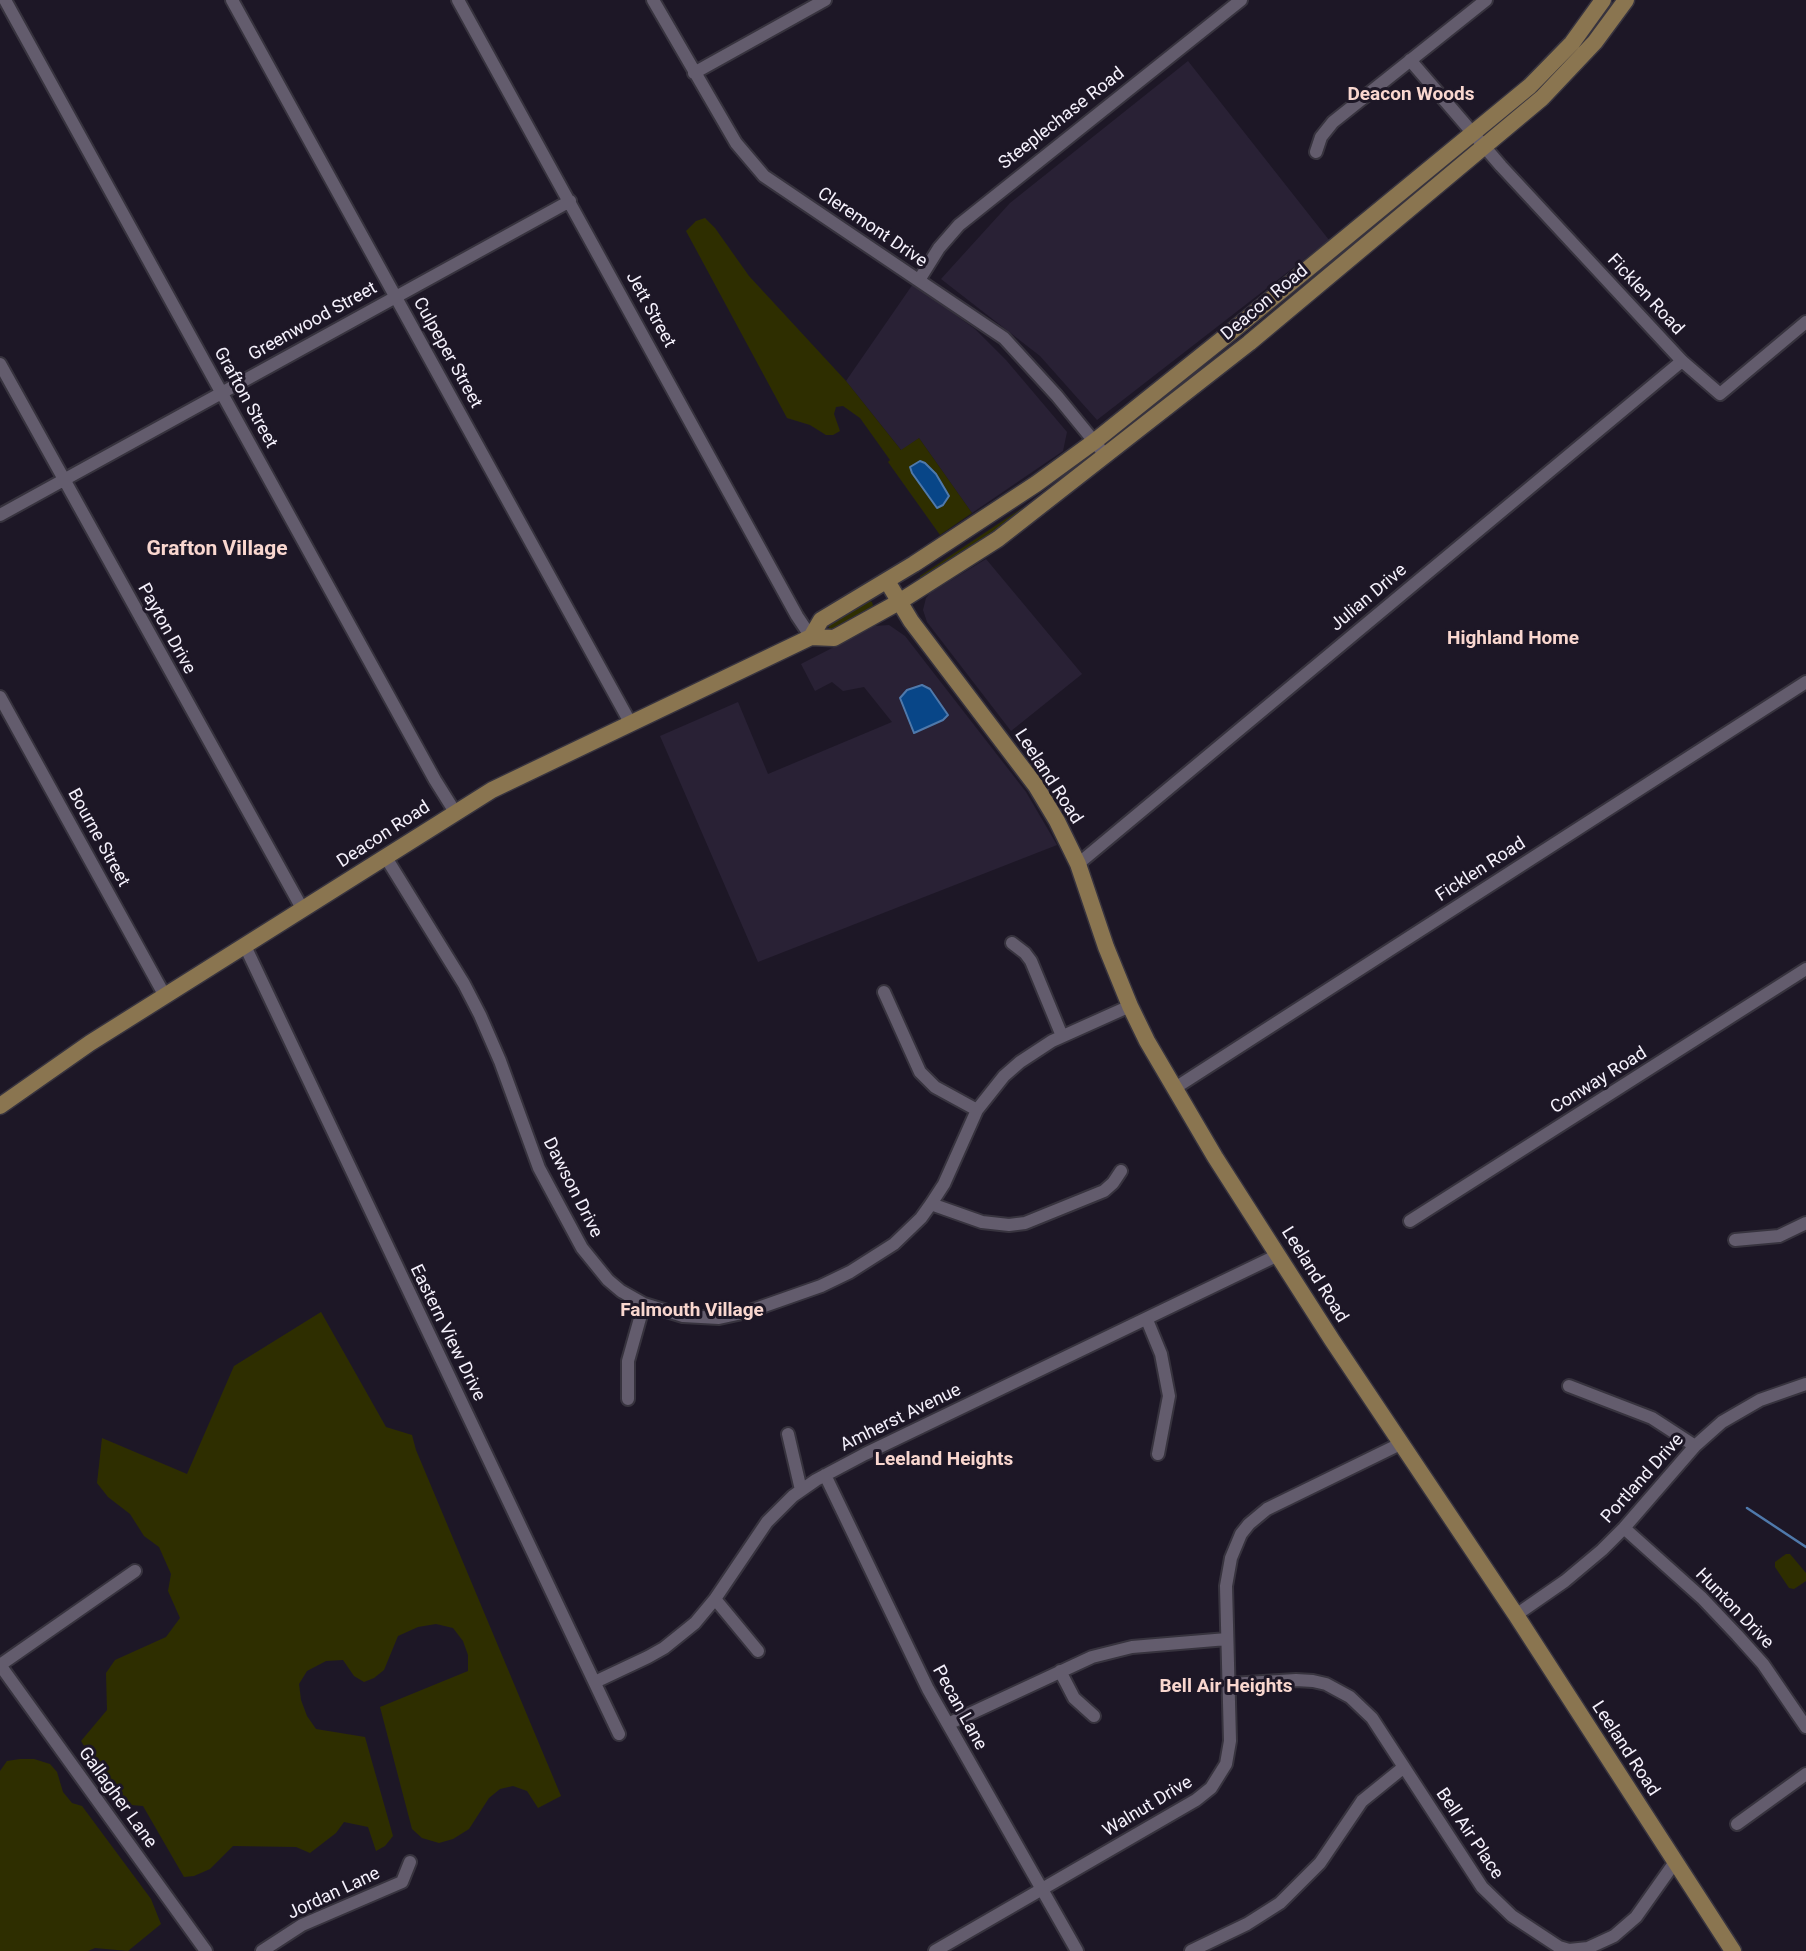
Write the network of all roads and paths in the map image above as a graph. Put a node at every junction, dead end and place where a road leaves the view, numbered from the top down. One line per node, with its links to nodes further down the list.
1 (5, 0): 20 (street, Grafton Street)
2 (232, 0): 16 (street, Culpeper Street)
3 (458, 0): 14 (street, Jett Street)
4 (653, 0): 11 (street, Cleremont Drive)
5 (825, 0): 11 (street)
6 (1241, 0): 15 (street, Steeplechase Road)
7 (1486, 0): 10 (street)
8 (1603, 0): 12 (main road, Deacon Road)
9 (1626, 0): 12 (main road, Deacon Road)
10 (1410, 60): 12 (street, Ficklen Road); 13 (street)
11 (694, 73): 15 (street, Cleremont Drive)
12 (1479, 138): 18 (street, Ficklen Road); 21 (main road, Deacon Road); 22 (main road, Deacon Road)
13 (1316, 152)
14 (570, 201): 16 (street, Greenwood Street); 27 (street, Jett Street)
15 (919, 280): 21 (street, Cleremont Drive)
16 (396, 297): 20 (street, Greenwood Street); 30 (street, Culpeper Street)
17 (1806, 322): 18 (street, Ficklen Road)
18 (1682, 361): 33 (street, Julian Drive)
19 (0, 364): 23 (street, Payton Drive)
20 (222, 393): 23 (street, Greenwood Street); 31 (street, Grafton Street)
21 (1095, 441): 22 (street, Cleremont Drive); 25 (main road, Deacon Road)
22 (1106, 456): 26 (main road, Deacon Road)
23 (64, 479): 24 (street, Greenwood Street); 34 (street, Payton Drive)
24 (0, 515)
25 (887, 581): 26 (main road); 27 (main road, Deacon Road)
26 (900, 602): 27 (main road, Deacon Road); 33 (main road, Leeland Road)
27 (811, 637): 30 (main road, Deacon Road)
28 (1806, 682): 42 (street, Ficklen Road)
29 (0, 697): 39 (street, Bourne Street)
30 (631, 724): 31 (main road, Deacon Road)
31 (455, 812): 32 (main road, Deacon Road)
32 (385, 856): 34 (main road, Deacon Road); 51 (street, Dawson Drive)
33 (1079, 864): 40 (main road, Leeland Road)
34 (303, 910): 36 (main road, Deacon Road)
35 (1012, 943): 41 (street)
36 (245, 946): 39 (main road, Deacon Road); 70 (street, Eastern View Drive)
37 (1806, 970): 47 (street, Conway Road)
38 (884, 992): 44 (street)
39 (165, 996): 43 (main road, Deacon Road)
40 (1130, 1006): 41 (street, Dawson Drive); 42 (main road, Leeland Road)
41 (1062, 1037): 44 (street, Dawson Drive)
42 (1175, 1088): 50 (main road, Leeland Road)
43 (0, 1106)
44 (977, 1110): 46 (street, Dawson Drive)
45 (1121, 1171): 46 (street)
46 (931, 1204): 51 (street, Dawson Drive)
47 (1410, 1221)
48 (1806, 1223): 49 (street)
49 (1735, 1240)
50 (1278, 1255): 52 (street, Amherst Avenue); 57 (main road, Leeland Road)
51 (644, 1304): 55 (street)
52 (1147, 1320): 59 (street); 60 (street, Amherst Avenue)
53 (1806, 1384): 58 (street, Portland Drive)
54 (1569, 1386): 58 (street)
55 (628, 1399)
56 (788, 1434): 61 (street)
57 (1400, 1444): 65 (main road, Leeland Road); 66 (street, Walnut Drive)
58 (1695, 1446): 62 (street, Portland Drive)
59 (1158, 1454)
60 (825, 1475): 61 (street, Amherst Avenue); 73 (street, Pecan Lane)
61 (801, 1490): 64 (street, Amherst Avenue)
62 (1624, 1528): 65 (street, Portland Drive); 74 (street, Hunton Drive)
63 (135, 1571): 68 (street)
64 (715, 1600): 67 (street); 70 (street, Amherst Avenue)
65 (1516, 1615): 80 (main road, Leeland Road)
66 (1227, 1639): 69 (street); 71 (street, Walnut Drive)
67 (758, 1651)
68 (0, 1665): 82 (street, Gallagher Lane)
69 (1060, 1671): 72 (street); 73 (street)
70 (595, 1682): 75 (street, Eastern View Drive)
71 (1230, 1684): 76 (street, Bell Air Place); 81 (street, Walnut Drive)
72 (1094, 1716)
73 (948, 1724): 81 (street, Pecan Lane)
74 (1806, 1727)
75 (619, 1734)
76 (1404, 1767): 80 (street, Bell Air Place); 86 (street)
77 (1806, 1774): 78 (street)
78 (1737, 1824)
79 (410, 1862): 83 (street, Jordan Lane)
80 (1675, 1862): 87 (main road, Leeland Road)
81 (1041, 1890): 84 (street, Walnut Drive); 85 (street, Pecan Lane)
82 (206, 1951)
83 (262, 1951)
84 (935, 1951)
85 (1077, 1951)
86 (1191, 1951)
87 (1733, 1951)

